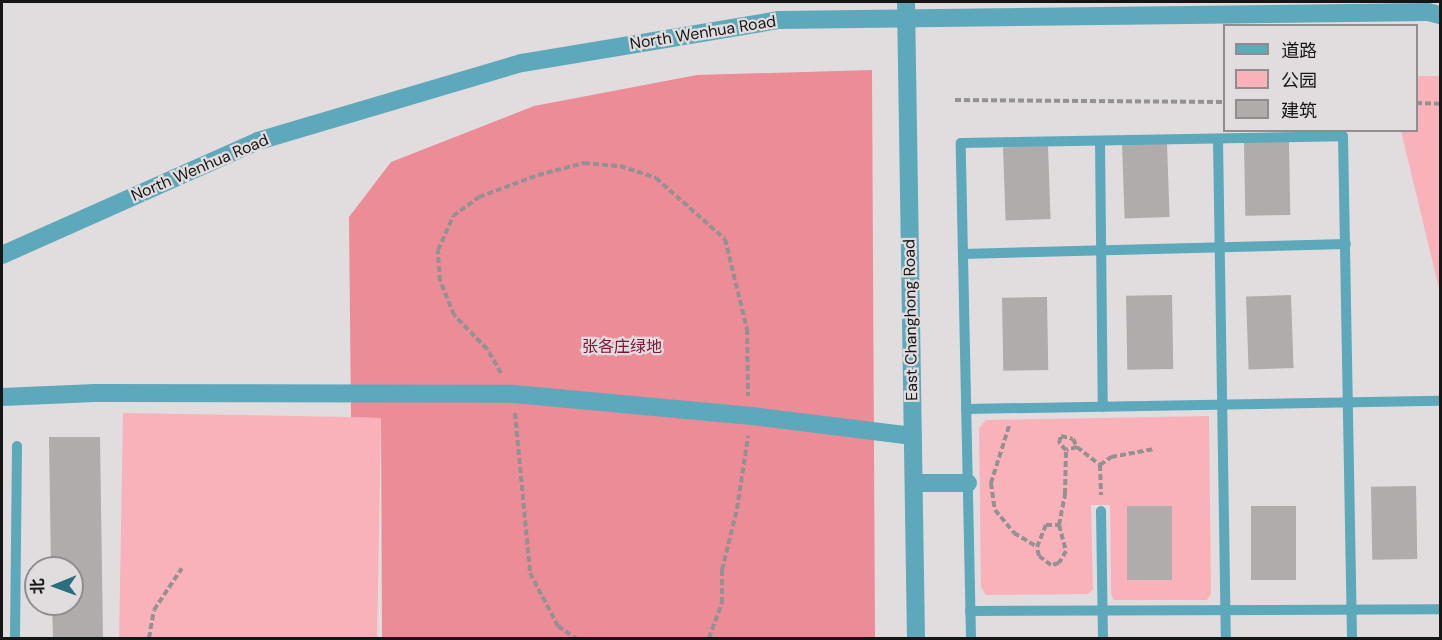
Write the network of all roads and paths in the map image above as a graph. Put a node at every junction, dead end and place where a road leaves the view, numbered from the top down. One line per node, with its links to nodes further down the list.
1 (906, 10): 2 (street, North Wenhua Road); 13 (street, North Wenhua Road); 23 (street, East Changhong Road)
2 (1440, 15)
3 (955, 100): 4 (path)
4 (1223, 102)
5 (1418, 104): 6 (path)
6 (1440, 104)
7 (1218, 139): 8 (lane); 9 (lane); 10 (lane)
8 (1100, 141): 11 (lane); 12 (lane)
9 (1346, 244): 10 (lane); 17 (lane)
10 (1220, 248): 11 (lane); 18 (lane)
11 (1101, 251): 12 (lane); 19 (lane)
12 (963, 254): 20 (lane)
13 (2, 255)
14 (514, 394): 15 (street); 21 (street); 21 (path); 42 (path)
15 (2, 397)
16 (1440, 401): 17 (lane)
17 (1348, 402): 18 (lane); 36 (lane)
18 (1223, 405): 19 (lane); 39 (lane)
19 (1103, 407): 20 (lane)
20 (966, 409): 30 (lane)
21 (752, 416): 23 (street); 43 (path)
22 (1009, 425): 33 (path)
23 (913, 436): 29 (street, East Changhong Road)
24 (17, 446): 40 (lane)
25 (1077, 447): 27 (path); 27 (path); 28 (path)
26 (1154, 449): 28 (path)
27 (1066, 450): 32 (path)
28 (1100, 465): 31 (path)
29 (914, 483): 30 (street); 44 (street, East Changhong Road)
30 (968, 483): 37 (lane)
31 (1101, 511): 38 (lane)
32 (1059, 525): 33 (path); 33 (path)
33 (1037, 547)
34 (182, 568): 41 (path)
35 (1440, 609): 36 (lane)
36 (1352, 610): 39 (lane); 48 (lane)
37 (970, 611): 38 (lane); 45 (lane)
38 (1102, 612): 39 (lane); 46 (lane)
39 (1226, 612): 47 (lane)
40 (15, 639)
41 (149, 639)
42 (576, 639)
43 (709, 639)
44 (916, 639)
45 (971, 639)
46 (1103, 639)
47 (1226, 639)
48 (1352, 639)

